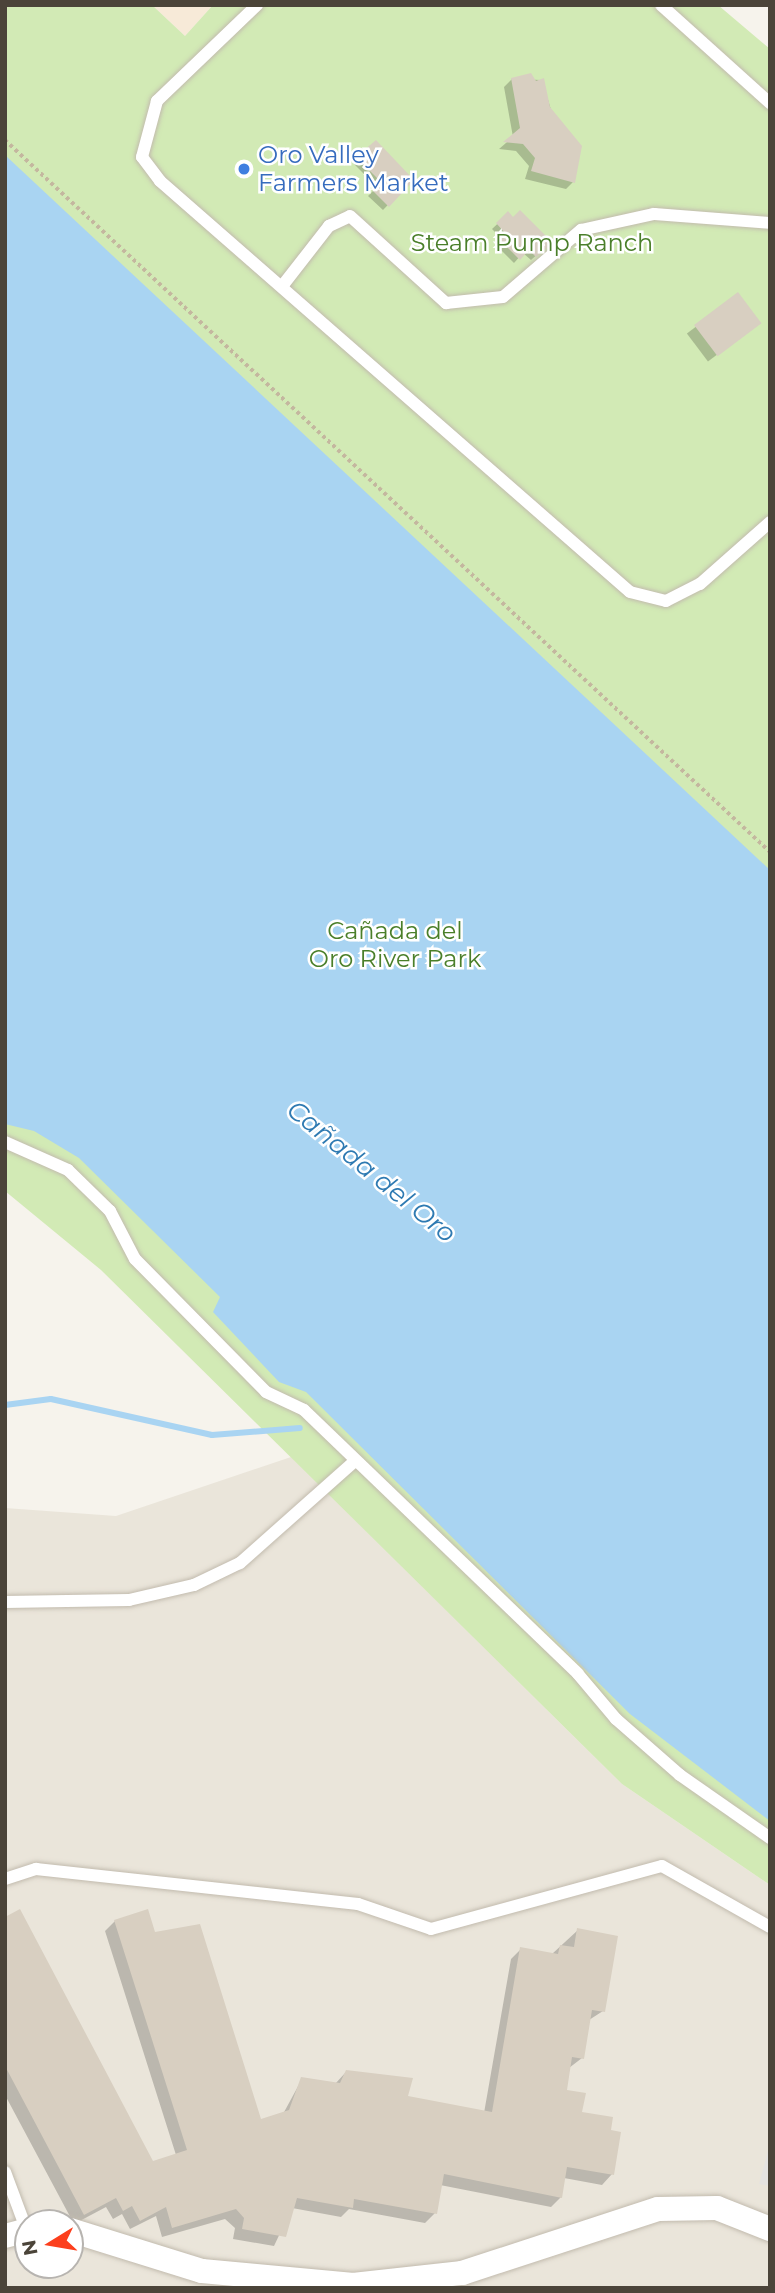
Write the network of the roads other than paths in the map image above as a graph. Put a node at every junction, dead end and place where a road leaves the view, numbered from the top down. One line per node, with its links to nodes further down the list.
1 (257, 5): 5 (lane)
2 (661, 5): 3 (lane)
3 (770, 103)
4 (770, 223): 5 (lane)
5 (283, 285): 6 (lane)
6 (770, 522)
7 (5, 1142): 8 (lane)
8 (355, 1461): 9 (lane); 10 (lane)
9 (5, 1602)
10 (770, 1838)
11 (5, 1879): 12 (lane)
12 (770, 1927)
13 (5, 2172): 14 (lane)
14 (14, 2209)
15 (770, 2229): 16 (street)
16 (84, 2234)

